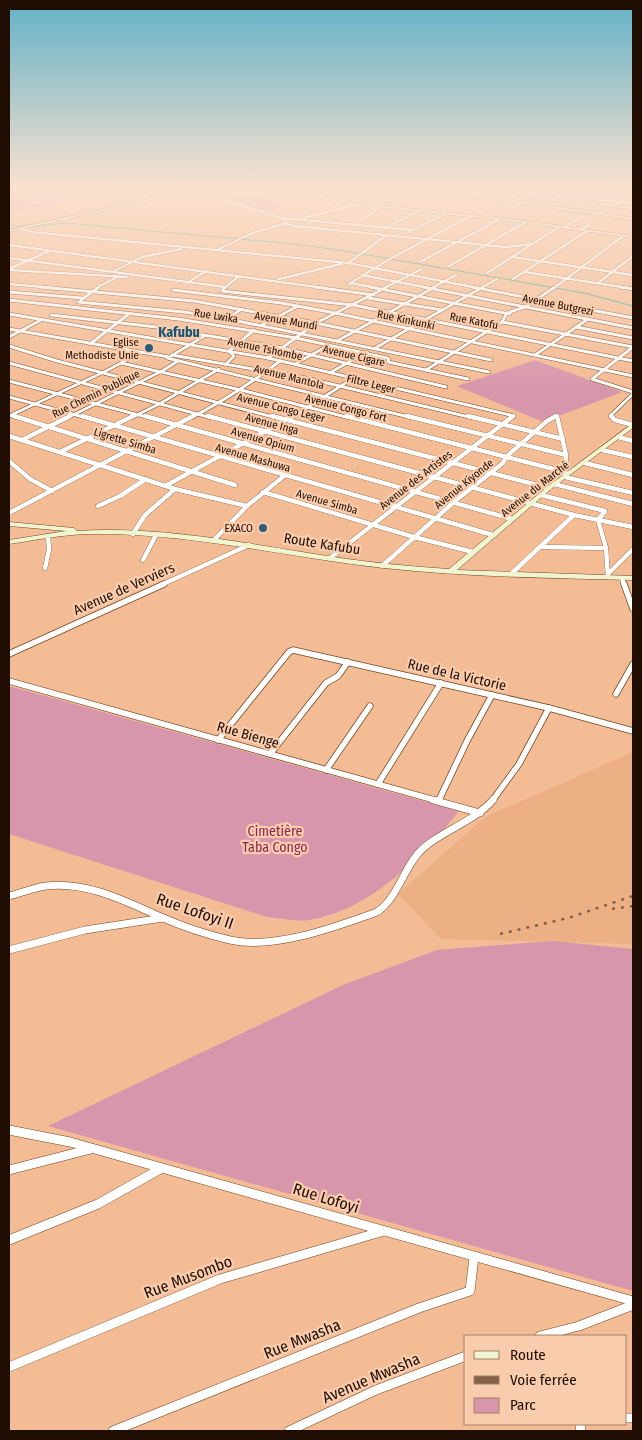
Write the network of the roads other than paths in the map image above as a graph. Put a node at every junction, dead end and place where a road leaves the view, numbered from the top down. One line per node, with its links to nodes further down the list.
1 (40, 254): 15 (street)
2 (82, 254): 16 (street)
3 (153, 254): 16 (street)
4 (259, 254): 19 (street)
5 (360, 254): 19 (street)
6 (401, 254): 22 (street)
7 (434, 254): 18 (street)
8 (470, 254): 20 (street)
9 (515, 254): 12 (street)
10 (551, 254): 17 (street)
11 (598, 254): 21 (street)
12 (512, 256): 17 (street); 29 (street)
13 (633, 256): 28 (street)
14 (9, 258): 15 (street)
15 (27, 260): 24 (street); 26 (street)
16 (133, 261): 25 (street); 26 (street)
17 (540, 261): 21 (street); 27 (street)
18 (420, 262)
19 (347, 263): 22 (street); 40 (street)
20 (450, 266)
21 (580, 267): 28 (street); 37 (street)
22 (374, 268): 30 (street); 34 (street)
23 (422, 269): 30 (street)
24 (9, 270): 35 (street)
25 (206, 271): 33 (street); 43 (street)
26 (112, 272): 36 (street)
27 (525, 272): 37 (street); 39 (street)
28 (613, 272): 32 (street); 46 (street)
29 (487, 273)
30 (411, 275): 41 (street); 42 (street)
31 (456, 275): 42 (street)
32 (633, 275)
33 (239, 276): 40 (street); 47 (street)
34 (362, 276): 41 (street, Avenue Butgrezi); 44 (street)
35 (117, 277): 36 (street); 53 (street)
36 (146, 277): 43 (street)
37 (566, 278): 46 (street); 62 (street)
38 (497, 279): 48 (street)
39 (513, 279)
40 (275, 280): 49 (street)
41 (398, 282): 50 (street); 51 (street, Avenue Butgrezi)
42 (445, 282): 48 (street); 51 (street)
43 (187, 283): 47 (street)
44 (350, 283): 49 (street); 50 (street)
45 (9, 284): 53 (street)
46 (598, 284): 52 (street)
47 (226, 287): 67 (street, Rue Katofu)
48 (480, 288): 59 (street); 62 (street)
49 (340, 289): 56 (street)
50 (384, 289): 56 (street); 58 (street)
51 (432, 289): 58 (street); 59 (street, Avenue Butgrezi)
52 (633, 289)
53 (92, 290): 57 (street); 60 (street)
54 (173, 290): 68 (street, Rue Kinkunki)
55 (9, 292): 60 (street)
56 (374, 295): 61 (street)
57 (151, 296): 70 (street); 72 (street)
58 (419, 296): 65 (street); 66 (street)
59 (468, 296): 65 (street); 71 (street, Avenue Butgrezi)
60 (82, 298): 64 (street)
61 (368, 298): 66 (street); 67 (street)
62 (538, 299): 71 (street); 82 (street)
63 (9, 300): 69 (street, Rue Lwika)
64 (78, 302): 69 (street); 70 (street, Avenue Mundi)
65 (455, 303): 73 (street); 76 (street)
66 (404, 304): 73 (street); 74 (street)
67 (353, 305): 74 (street, Rue Katofu); 75 (street)
68 (298, 306): 75 (street, Rue Kinkunki); 81 (street)
69 (67, 307): 78 (street, Rue Lwika); 80 (street)
70 (137, 307): 78 (street); 83 (street, Avenue Mundi)
71 (525, 307): 76 (street); 84 (street, Avenue Butgrezi)
72 (242, 309): 81 (street); 83 (street)
73 (443, 310): 86 (street)
74 (390, 312): 86 (street, Rue Katofu); 88 (street)
75 (335, 313): 88 (street, Rue Kinkunki); 90 (street)
76 (507, 313): 79 (street); 89 (street)
77 (9, 314): 85 (street, Avenue Tshombe)
78 (129, 314): 87 (street); 91 (street, Rue Lwika)
79 (513, 314)
80 (51, 315): 85 (street); 87 (street, Avenue Cigare)
81 (279, 316): 90 (street); 92 (street)
82 (633, 318)
83 (225, 319): 91 (street); 92 (street, Avenue Mundi)
84 (588, 319): 93 (street); 94 (street, Avenue Butgrezi)
85 (40, 320): 97 (street); 98 (street, Avenue Tshombe)
86 (427, 320): 96 (street); 101 (street, Rue Katofu)
87 (117, 322): 98 (street); 103 (street, Avenue Cigare)
88 (372, 322): 96 (street, Rue Kinkunki); 100 (street)
89 (502, 322): 101 (street); 104 (street)
90 (316, 323): 100 (street); 102 (street)
91 (214, 325): 99 (street, Rue Lwika); 103 (street)
92 (262, 326): 99 (street); 102 (street, Avenue Mundi)
93 (576, 327): 104 (street); 108 (street)
94 (633, 328)
95 (9, 329): 97 (street, Avenue Mantola)
96 (410, 329): 109 (street); 112 (street, Rue Kinkunki)
97 (21, 331): 106 (street); 113 (street, Avenue Mantola)
98 (107, 331): 113 (street); 114 (street, Avenue Tshombe)
99 (254, 331): 107 (street, Rue Lwika); 111 (street)
100 (354, 331): 109 (street); 110 (street)
101 (486, 332): 112 (street); 116 (street, Rue Katofu)
102 (302, 333): 107 (street); 110 (street, Avenue Mundi)
103 (198, 334): 105 (street, Avenue Cigare)
104 (566, 334): 116 (street); 118 (street)
105 (206, 335): 111 (street, Avenue Cigare); 114 (street)
106 (9, 338)
107 (296, 338): 115 (street, Rue Lwika); 119 (street)
108 (633, 338)
109 (392, 339): 120 (street); 123 (street)
110 (339, 340): 115 (street); 120 (street, Avenue Mundi)
111 (242, 341): 119 (street, Avenue Cigare); 121 (street)
112 (470, 342): 123 (street); 127 (street, Rue Kinkunki)
113 (90, 344): 122 (street, Avenue Mantola)
114 (190, 344): 121 (street, Avenue Tshombe); 126 (street)
115 (328, 345): 124 (street, Rue Lwika); 125 (street)
116 (550, 345): 127 (street); 129 (street, Rue Katofu)
117 (9, 346): 145 (street, Avenue Congo Leger)
118 (633, 347): 129 (street)
119 (282, 348): 125 (street, Avenue Cigare); 128 (street)
120 (375, 348): 124 (street); 133 (street, Avenue Mundi)
121 (229, 351): 128 (street, Avenue Tshombe); 138 (street)
122 (140, 352): 126 (street, Avenue Mantola); 136 (street)
123 (453, 352): 130 (street); 133 (street)
124 (365, 353): 137 (street); 142 (street, Rue Lwika)
125 (312, 355): 137 (street, Avenue Cigare); 139 (street)
126 (171, 356): 131 (street, Avenue Mantola); 138 (street, Filtre Leger)
127 (535, 356): 143 (street, Rue Kinkunki)
128 (268, 358): 132 (street, Avenue Tshombe)
129 (619, 358): 134 (street, Rue Katofu); 143 (street)
130 (491, 360)
131 (178, 361): 140 (street, Avenue Mantola); 144 (street, Rue Chemin Publique)
132 (280, 361): 139 (street, Avenue Tshombe); 141 (street)
133 (439, 361): 142 (street); 147 (street, Avenue Mundi)
134 (633, 361)
135 (9, 363): 154 (street, Avenue Inga)
136 (121, 363): 144 (street, Avenue Congo Fort); 145 (street)
137 (347, 363): 146 (street); 157 (street, Avenue Cigare)
138 (227, 364): 140 (street); 141 (street, Filtre Leger)
139 (295, 364): 146 (street, Avenue Tshombe)
140 (219, 369): 150 (street, Avenue Mantola); 152 (street)
141 (268, 370): 150 (street); 156 (street, Filtre Leger)
142 (426, 370): 151 (street, Rue Lwika)
143 (604, 370): 148 (street, Rue Kinkunki); 162 (street)
144 (162, 371): 152 (street, Avenue Congo Fort); 155 (street, Rue Chemin Publique)
145 (104, 372): 154 (street); 155 (street, Avenue Congo Leger)
146 (331, 372): 149 (street, Avenue Tshombe)
147 (489, 372)
148 (633, 376)
149 (355, 377): 156 (street); 174 (street, Avenue Tshombe)
150 (257, 379): 158 (street); 163 (street, Avenue Mantola)
151 (468, 379)
152 (199, 380): 158 (street, Avenue Congo Fort); 160 (street)
153 (9, 381): 161 (street, Avenue Opium)
154 (82, 382): 159 (street, Avenue Inga); 161 (street)
155 (141, 382): 159 (street, Rue Chemin Publique); 160 (street, Avenue Congo Leger)
156 (341, 386): 163 (street); 178 (street, Filtre Leger)
157 (446, 387)
158 (241, 390): 165 (street); 169 (street, Avenue Congo Fort)
159 (119, 392): 166 (street, Rue Chemin Publique); 167 (street, Avenue Inga)
160 (180, 392): 165 (street, Avenue Congo Leger); 167 (street)
161 (58, 393): 166 (street, Avenue Opium); 168 (street)
162 (633, 393): 179 (street)
163 (326, 395): 169 (street); 184 (street, Avenue Mantola)
164 (9, 397): 168 (street, Avenue Mashuwa)
165 (222, 402): 171 (street); 175 (street, Avenue Congo Leger)
166 (97, 403): 170 (street, Avenue Opium); 172 (street, Rue Chemin Publique)
167 (161, 403): 170 (street); 171 (street, Avenue Inga)
168 (34, 404): 172 (street, Avenue Mashuwa); 173 (street)
169 (308, 407): 175 (street); 193 (street, Avenue Congo Fort)
170 (138, 414): 176 (street); 177 (street, Avenue Opium)
171 (198, 414): 177 (street); 181 (street, Avenue Inga)
172 (72, 415): 176 (street, Avenue Mashuwa); 180 (street, Rue Chemin Publique)
173 (9, 416): 180 (street, Ligrette Simba)
174 (514, 416): 178 (street, Avenue des Artistes)
175 (288, 419): 181 (street); 202 (street, Avenue Congo Leger)
176 (114, 425): 185 (street, Avenue Mashuwa); 187 (street)
177 (176, 425): 185 (street); 191 (street, Avenue Opium)
178 (502, 425): 182 (street, Filtre Leger); 184 (street, Avenue des Artistes)
179 (633, 425): 186 (street, Avenue du Marché)
180 (48, 427): 187 (street, Ligrette Simba); 189 (street, Rue Chemin Publique)
181 (266, 431): 191 (street); 212 (street, Avenue Inga)
182 (535, 433): 188 (street, Filtre Leger); 188 (street, Avenue Kiyonde); 192 (street, Avenue Kiyonde)
183 (9, 436): 189 (street)
184 (488, 436): 192 (street, Avenue Mantola); 193 (street, Avenue des Artistes)
185 (152, 438): 194 (street); 200 (street, Avenue Mashuwa)
186 (618, 438): 190 (street); 195 (street, Avenue du Marché)
187 (86, 439): 194 (street, Ligrette Simba); 196 (street)
188 (563, 439): 197 (street)
189 (22, 440): 196 (street)
190 (633, 441)
191 (242, 443): 200 (street); 221 (street, Avenue Opium)
192 (522, 444): 197 (street, Avenue Mantola); 198 (street, Avenue Kiyonde)
193 (471, 448): 198 (street, Avenue Congo Fort); 202 (street, Avenue des Artistes)
194 (126, 450): 204 (street); 207 (street, Ligrette Simba)
195 (602, 450): 199 (street); 203 (street, Avenue du Marché)
196 (60, 452): 204 (street)
197 (566, 454): 209 (street)
198 (506, 457): 208 (street, Avenue Kiyonde); 209 (street, Avenue Congo Fort)
199 (633, 457)
200 (218, 458): 207 (street); 211 (street, Avenue Mashuwa)
201 (9, 461): 205 (street)
202 (454, 462): 208 (street, Avenue Congo Leger); 212 (street, Avenue des Artistes)
203 (584, 463): 209 (street, Avenue du Marché); 210 (street)
204 (101, 464): 213 (street); 219 (street)
205 (19, 470): 206 (street); 219 (street)
206 (9, 471)
207 (193, 471): 214 (street, Ligrette Simba); 215 (street)
208 (492, 472): 216 (street, Avenue Congo Leger); 217 (street, Avenue Kiyonde)
209 (565, 474): 216 (street, Avenue du Marché); 222 (street, Avenue Congo Fort)
210 (633, 475)
211 (284, 476): 220 (street); 229 (street, Avenue Mashuwa)
212 (434, 477): 217 (street, Avenue Inga); 221 (street, Avenue des Artistes)
213 (146, 480): 215 (street); 227 (street)
214 (235, 485)
215 (165, 486): 218 (street)
216 (552, 486): 223 (street, Avenue du Marché); 226 (street, Avenue Congo Leger)
217 (472, 488): 224 (street, Avenue Kiyonde); 225 (street, Avenue Inga)
218 (175, 489): 228 (street); 239 (street)
219 (52, 491): 230 (street)
220 (263, 492): 228 (street); 236 (street, Avenue Simba)
221 (415, 492): 224 (street, Avenue Opium); 229 (street, Avenue des Artistes)
222 (633, 493)
223 (541, 495): 225 (street, Avenue du Marché); 234 (street)
224 (454, 502): 232 (street, Avenue Kiyonde); 233 (street, Avenue Opium)
225 (530, 503): 231 (street, Avenue Inga); 233 (street, Avenue du Marché)
226 (633, 504)
227 (98, 506)
228 (246, 506): 244 (street)
229 (396, 508): 232 (street, Avenue Mashuwa); 236 (street, Avenue des Artistes)
230 (9, 513)
231 (574, 515): 234 (street, Avenue Inga); 247 (street)
232 (434, 519): 241 (street, Avenue Mashuwa); 243 (street, Avenue Kiyonde)
233 (512, 519): 241 (street, Avenue du Marché)
234 (598, 520): 237 (street, Avenue Inga); 248 (street)
235 (9, 524): 238 (street)
236 (373, 524): 243 (street, Avenue Simba); 251 (street, Avenue des Artistes)
237 (633, 527)
238 (86, 532): 239 (street, Route Kafubu); 242 (street, Route Kafubu)
239 (132, 534): 240 (street, Route Kafubu)
240 (156, 535): 244 (street, Route Kafubu); 252 (street)
241 (492, 535): 250 (street, Avenue du Marché)
242 (48, 536): 245 (street, Route Kafubu); 254 (street)
243 (414, 537): 250 (street, Avenue Simba); 253 (street, Avenue Kiyonde)
244 (213, 541): 246 (street, Route Kafubu)
245 (9, 542)
246 (234, 547): 251 (street, Route Kafubu); 261 (street, Avenue de Verviers)
247 (540, 547): 248 (street); 256 (street)
248 (606, 548): 257 (street)
249 (633, 549): 257 (street)
250 (473, 552): 255 (street, Avenue du Marché)
251 (330, 558): 253 (street, Route Kafubu)
252 (143, 560)
253 (382, 566): 255 (street, Route Kafubu)
254 (45, 568)
255 (451, 571): 256 (street, Route Kafubu)
256 (511, 574): 257 (street, Route Kafubu)
257 (608, 575): 258 (street, Route Kafubu)
258 (622, 578): 259 (street, Route Kafubu); 260 (street)
259 (633, 578)
260 (633, 606)
261 (9, 654)
262 (348, 662): 265 (street, Rue de la Victorie); 271 (street, Rue de la Victorie); 272 (street)
263 (633, 666): 266 (street)
264 (9, 681): 271 (street, Rue Bienge)
265 (441, 684): 267 (street, Rue de la Victorie); 274 (street)
266 (616, 694)
267 (492, 696): 269 (street, Rue de la Victorie); 275 (street)
268 (370, 706): 273 (street)
269 (549, 708): 270 (street, Rue de la Victorie); 276 (street, Rue Lofoyi II)
270 (633, 731)
271 (218, 740): 272 (street, Rue Bienge)
272 (270, 754): 273 (street, Rue Bienge)
273 (326, 770): 274 (street, Rue Bienge)
274 (378, 784): 275 (street, Rue Bienge)
275 (439, 800): 276 (street, Rue Bienge)
276 (480, 813): 278 (street, Rue Lofoyi II)
277 (9, 896): 278 (street, Rue Lofoyi II)
278 (162, 918): 279 (street)
279 (9, 950)
280 (9, 1130): 281 (street, Rue Lofoyi)
281 (93, 1148): 282 (street, Rue Lofoyi); 283 (street)
282 (162, 1168): 284 (street, Rue Lofoyi); 285 (street)
283 (9, 1170)
284 (384, 1231): 286 (street, Rue Lofoyi); 290 (street, Rue Musombo)
285 (9, 1240)
286 (474, 1257): 287 (street, Rue Lofoyi); 291 (street, Rue Mwasha)
287 (633, 1303): 288 (street)
288 (544, 1335)
289 (464, 1357): 292 (street, Avenue Mwasha)
290 (9, 1367)
291 (113, 1431)
292 (290, 1431)

